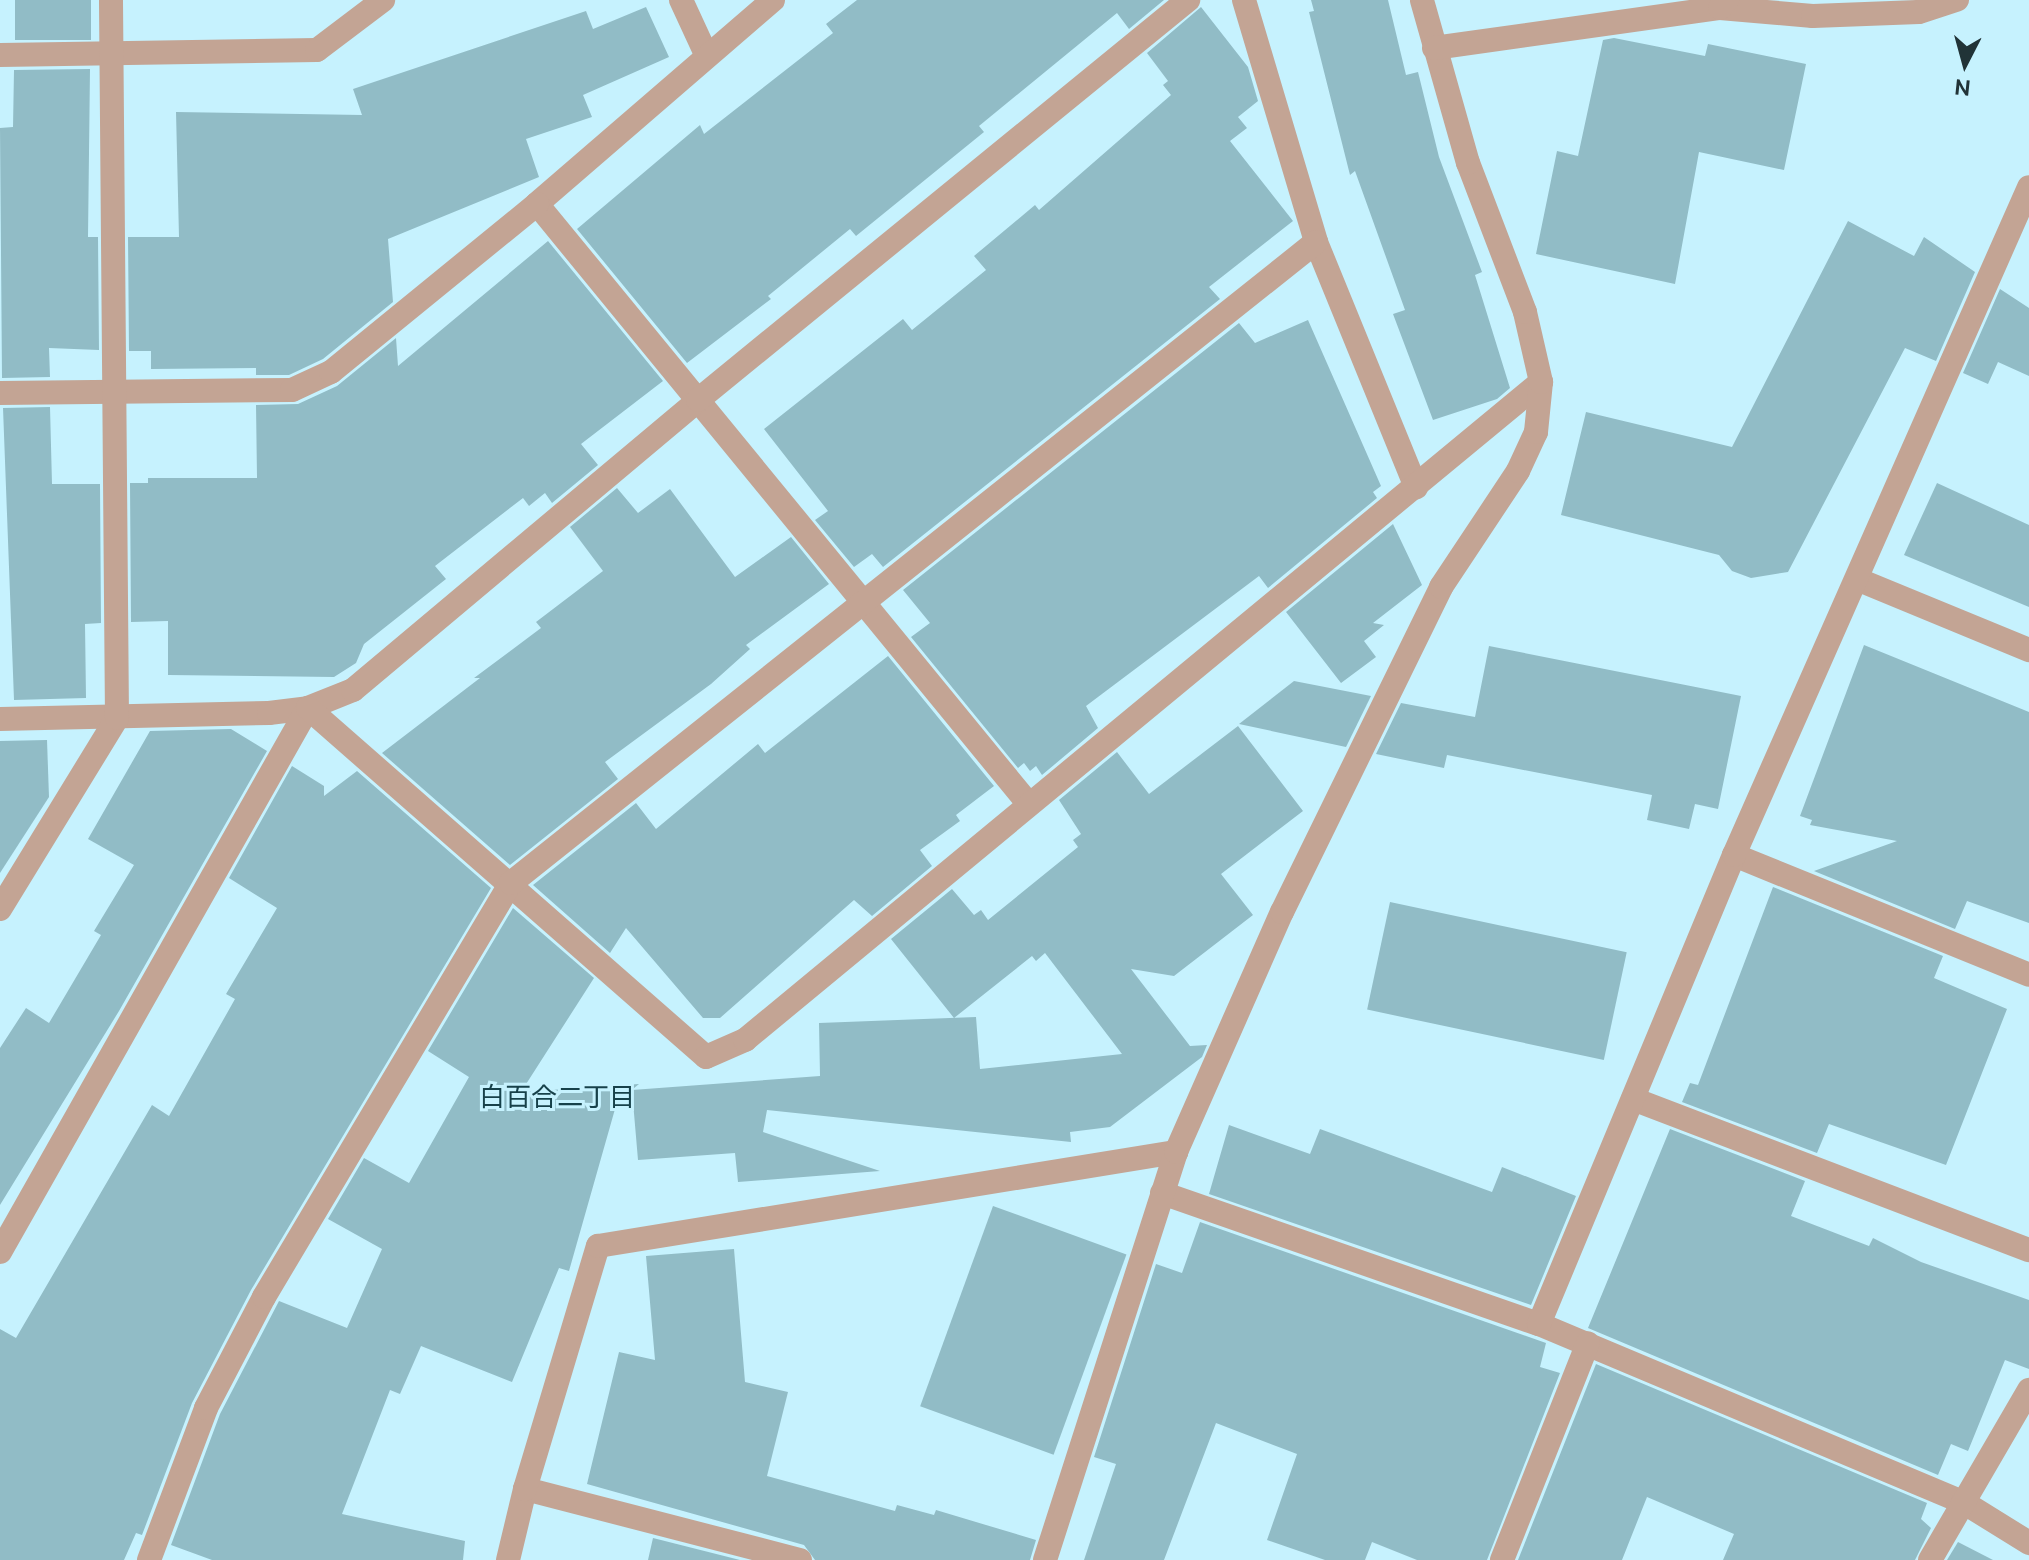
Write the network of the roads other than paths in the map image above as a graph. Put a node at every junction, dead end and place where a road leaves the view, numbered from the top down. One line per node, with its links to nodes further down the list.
1 (111, 0): 11 (street)
2 (383, 0): 11 (street)
3 (681, 0): 12 (street)
4 (773, 0): 12 (street)
5 (1188, 0): 20 (street)
6 (1244, 0): 16 (street)
7 (1422, 0): 10 (street)
8 (1957, 0): 9 (street)
9 (1723, 4): 10 (street)
10 (1434, 48): 17 (street)
11 (110, 54): 13 (street); 18 (street)
12 (706, 54): 15 (street)
13 (0, 55)
14 (2029, 187): 22 (street)
15 (537, 204): 18 (street); 20 (street)
16 (1316, 242): 21 (street); 23 (street)
17 (1541, 382): 21 (street); 34 (street)
18 (111, 392): 19 (street); 26 (street)
19 (0, 393)
20 (698, 400): 23 (street); 25 (street)
21 (1416, 487): 28 (street)
22 (1859, 580): 24 (street); 29 (street)
23 (863, 602): 28 (street); 30 (street)
24 (2029, 650)
25 (308, 708): 26 (street); 30 (street); 37 (street)
26 (117, 718): 27 (street); 31 (street)
27 (0, 719)
28 (1027, 802): 30 (street)
29 (1734, 855): 32 (street); 33 (street)
30 (511, 883): 44 (street)
31 (0, 909)
32 (2029, 975)
33 (1633, 1099): 36 (street); 38 (street)
34 (1176, 1152): 35 (street); 41 (street)
35 (1162, 1193): 38 (street); 47 (street)
36 (2029, 1250)
37 (0, 1252)
38 (1539, 1324): 39 (street)
39 (1588, 1343): 42 (street); 48 (street)
40 (2029, 1390): 42 (street)
41 (525, 1489): 45 (street); 46 (street)
42 (1963, 1502): 43 (street); 49 (street)
43 (2029, 1543)
44 (149, 1560)
45 (508, 1560)
46 (800, 1560)
47 (1045, 1560)
48 (1502, 1560)
49 (1930, 1560)

